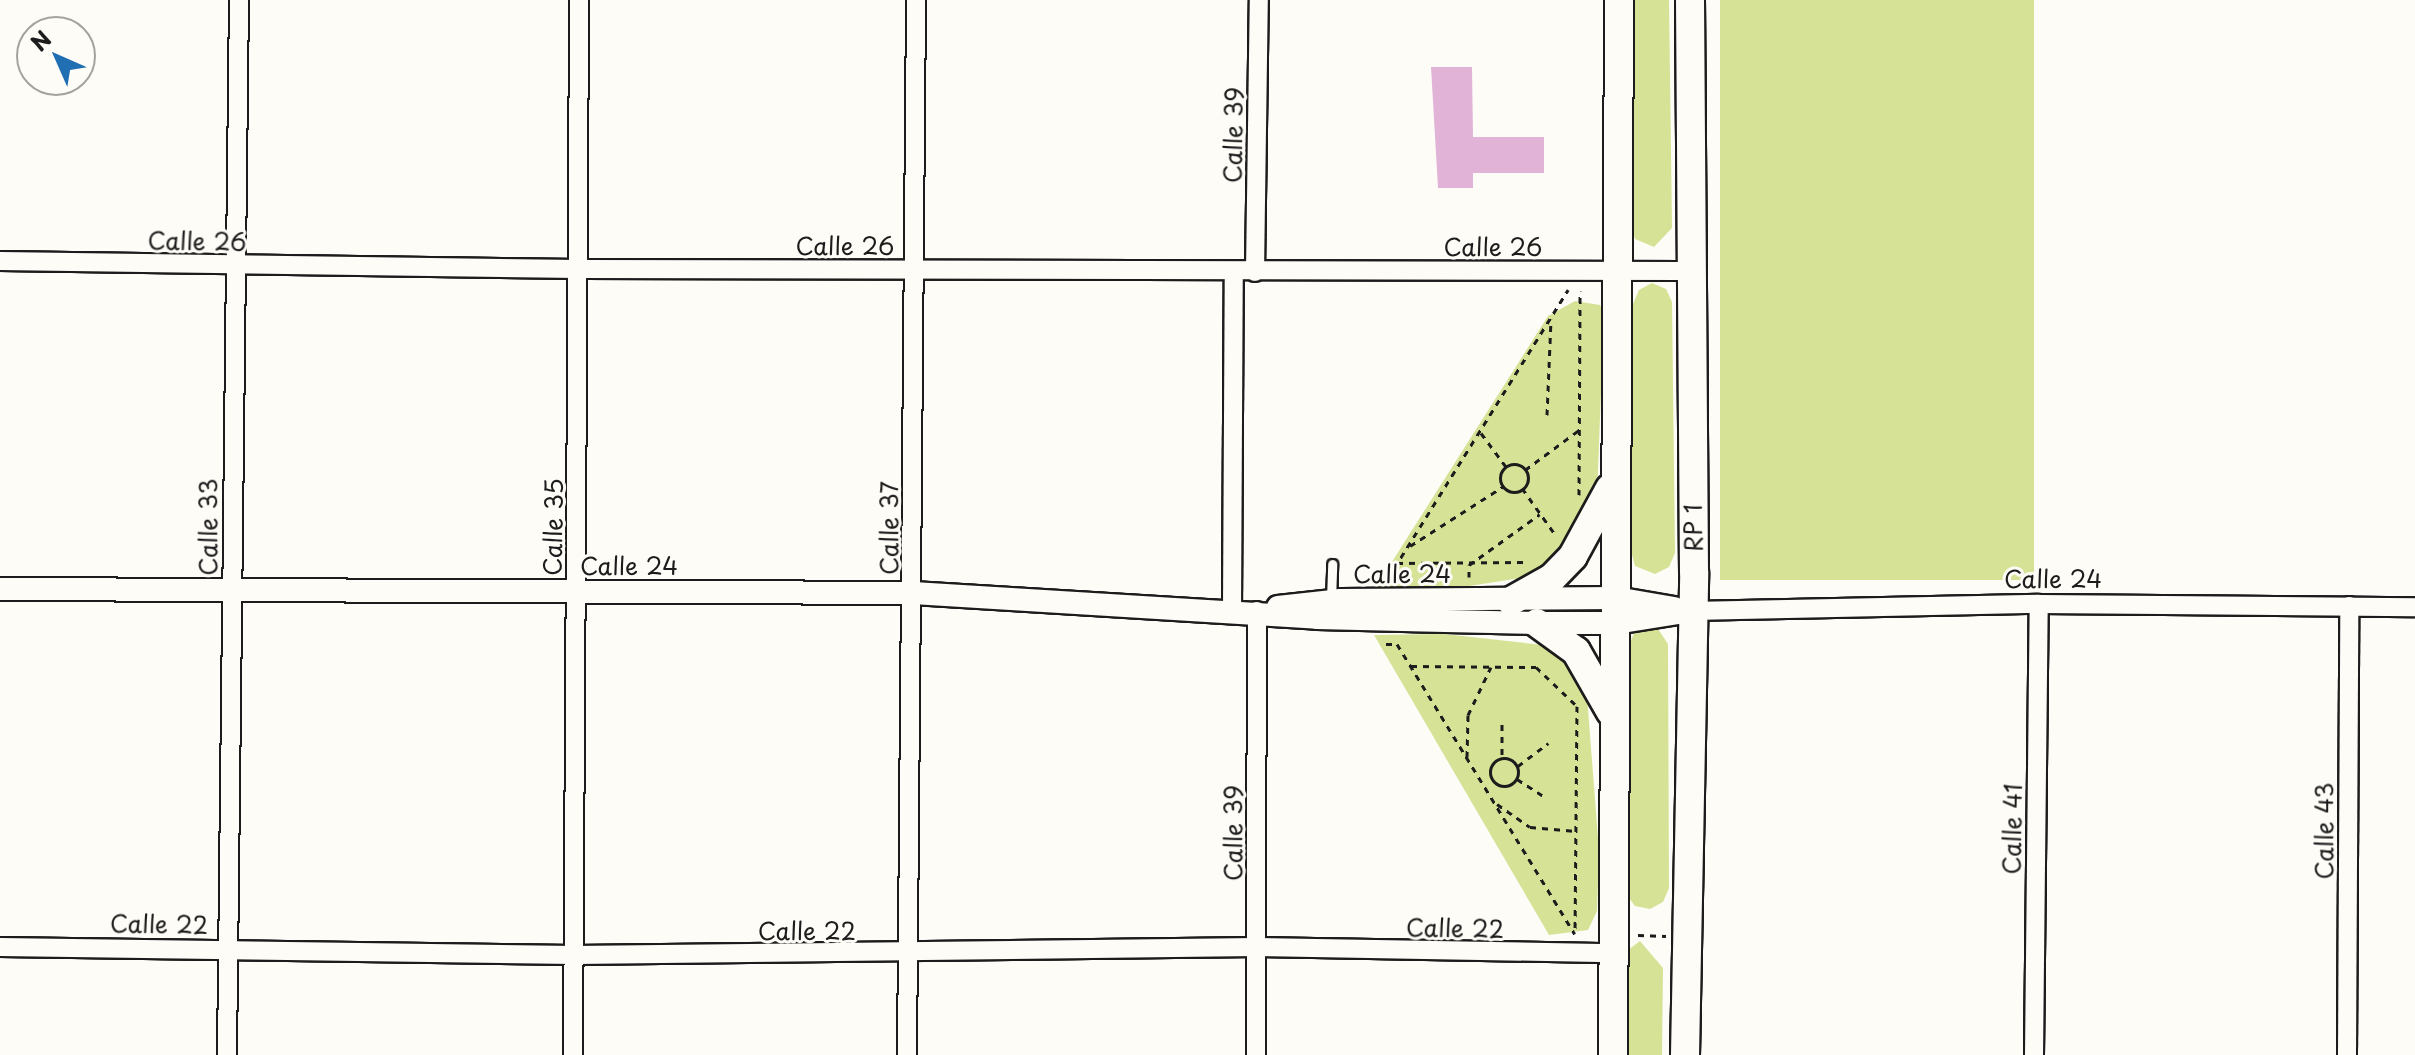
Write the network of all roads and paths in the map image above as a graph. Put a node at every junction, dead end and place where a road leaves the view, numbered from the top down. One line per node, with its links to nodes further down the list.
1 (239, 0): 8 (street, Calle 33)
2 (579, 0): 9 (street, Calle 35)
3 (916, 0): 10 (street, Calle 37)
4 (1259, 0): 15 (street, Calle 39)
5 (1619, 0): 12 (main road)
6 (1690, 0): 13 (main road, RP 1)
7 (0, 261): 8 (street, Calle 26)
8 (234, 265): 9 (street, Calle 26); 35 (street, Calle 33)
9 (579, 269): 10 (street, Calle 26); 36 (street, Calle 35)
10 (914, 270): 14 (street, Calle 26); 37 (street, Calle 37)
11 (1580, 271): 12 (street, Calle 26); 15 (street, Calle 26); 16 (path); 18 (path)
12 (1619, 271): 13 (street, Calle 26); 20 (main road)
13 (1690, 271): 46 (main road, RP 1)
14 (1234, 272): 15 (street, Calle 26); 43 (street)
15 (1255, 272)
16 (1551, 317): 17 (path); 19 (path)
17 (1547, 415)
18 (1579, 430): 22 (path); 25 (path)
19 (1480, 431): 21 (path); 28 (path)
20 (1617, 464): 39 (main road); 45 (main road)
21 (1507, 468): 22 (path); 23 (path)
22 (1525, 470): 24 (path)
23 (1504, 486): 24 (path); 28 (path)
24 (1522, 488): 26 (path)
25 (1579, 506)
26 (1540, 514): 27 (path); 32 (path)
27 (1570, 532)
28 (1406, 549): 30 (path)
29 (1543, 562): 32 (path)
30 (1397, 563): 32 (path); 33 (path)
31 (1332, 564): 38 (lane)
32 (1469, 565)
33 (1383, 585)
34 (0, 589): 35 (street, Calle 24)
35 (232, 590): 36 (street, Calle 24); 66 (street, Calle 33)
36 (576, 592): 37 (street, Calle 24); 67 (street, Calle 35)
37 (913, 593): 43 (street, Calle 24); 68 (street, Calle 37)
38 (1331, 600): 39 (street, Calle 24); 44 (street, Calle 24)
39 (1511, 601): 45 (street, Calle 24)
40 (2039, 604): 41 (street, Calle 24); 46 (street, Calle 24); 75 (street, Calle 41)
41 (2349, 606): 42 (street, Calle 24); 76 (street, Calle 43)
42 (2415, 607)
43 (1232, 610): 44 (street, Calle 24)
44 (1257, 611): 47 (street, Calle 24); 65 (street, Calle 39)
45 (1616, 611): 46 (street, Calle 24); 47 (street, Calle 24); 51 (main road)
46 (1691, 611): 61 (main road, RP 1)
47 (1537, 623): 51 (main road)
48 (1386, 644): 49 (path)
49 (1411, 666): 50 (path); 55 (path)
50 (1491, 667): 55 (path); 60 (path)
51 (1615, 722): 62 (main road)
52 (1502, 724): 54 (path)
53 (1548, 743): 56 (path)
54 (1502, 757): 56 (path); 57 (path)
55 (1467, 759): 58 (path)
56 (1518, 766): 57 (path)
57 (1517, 779): 59 (path)
58 (1489, 795): 60 (path); 63 (path)
59 (1546, 798)
60 (1576, 831): 63 (path)
61 (1687, 937): 62 (path); 74 (main road, RP 1)
62 (1614, 943): 63 (street, Calle 22); 73 (main road)
63 (1575, 944): 65 (street, Calle 22)
64 (0, 947): 66 (street, Calle 22)
65 (1257, 947): 68 (street, Calle 22); 72 (street, Calle 39)
66 (227, 949): 67 (street, Calle 22); 69 (street, Calle 33)
67 (574, 955): 68 (street, Calle 22); 70 (street, Calle 35)
68 (907, 955): 71 (street, Calle 37)
69 (227, 1055)
70 (573, 1055)
71 (907, 1055)
72 (1256, 1055)
73 (1613, 1055)
74 (1685, 1055)
75 (2034, 1055)
76 (2347, 1055)

